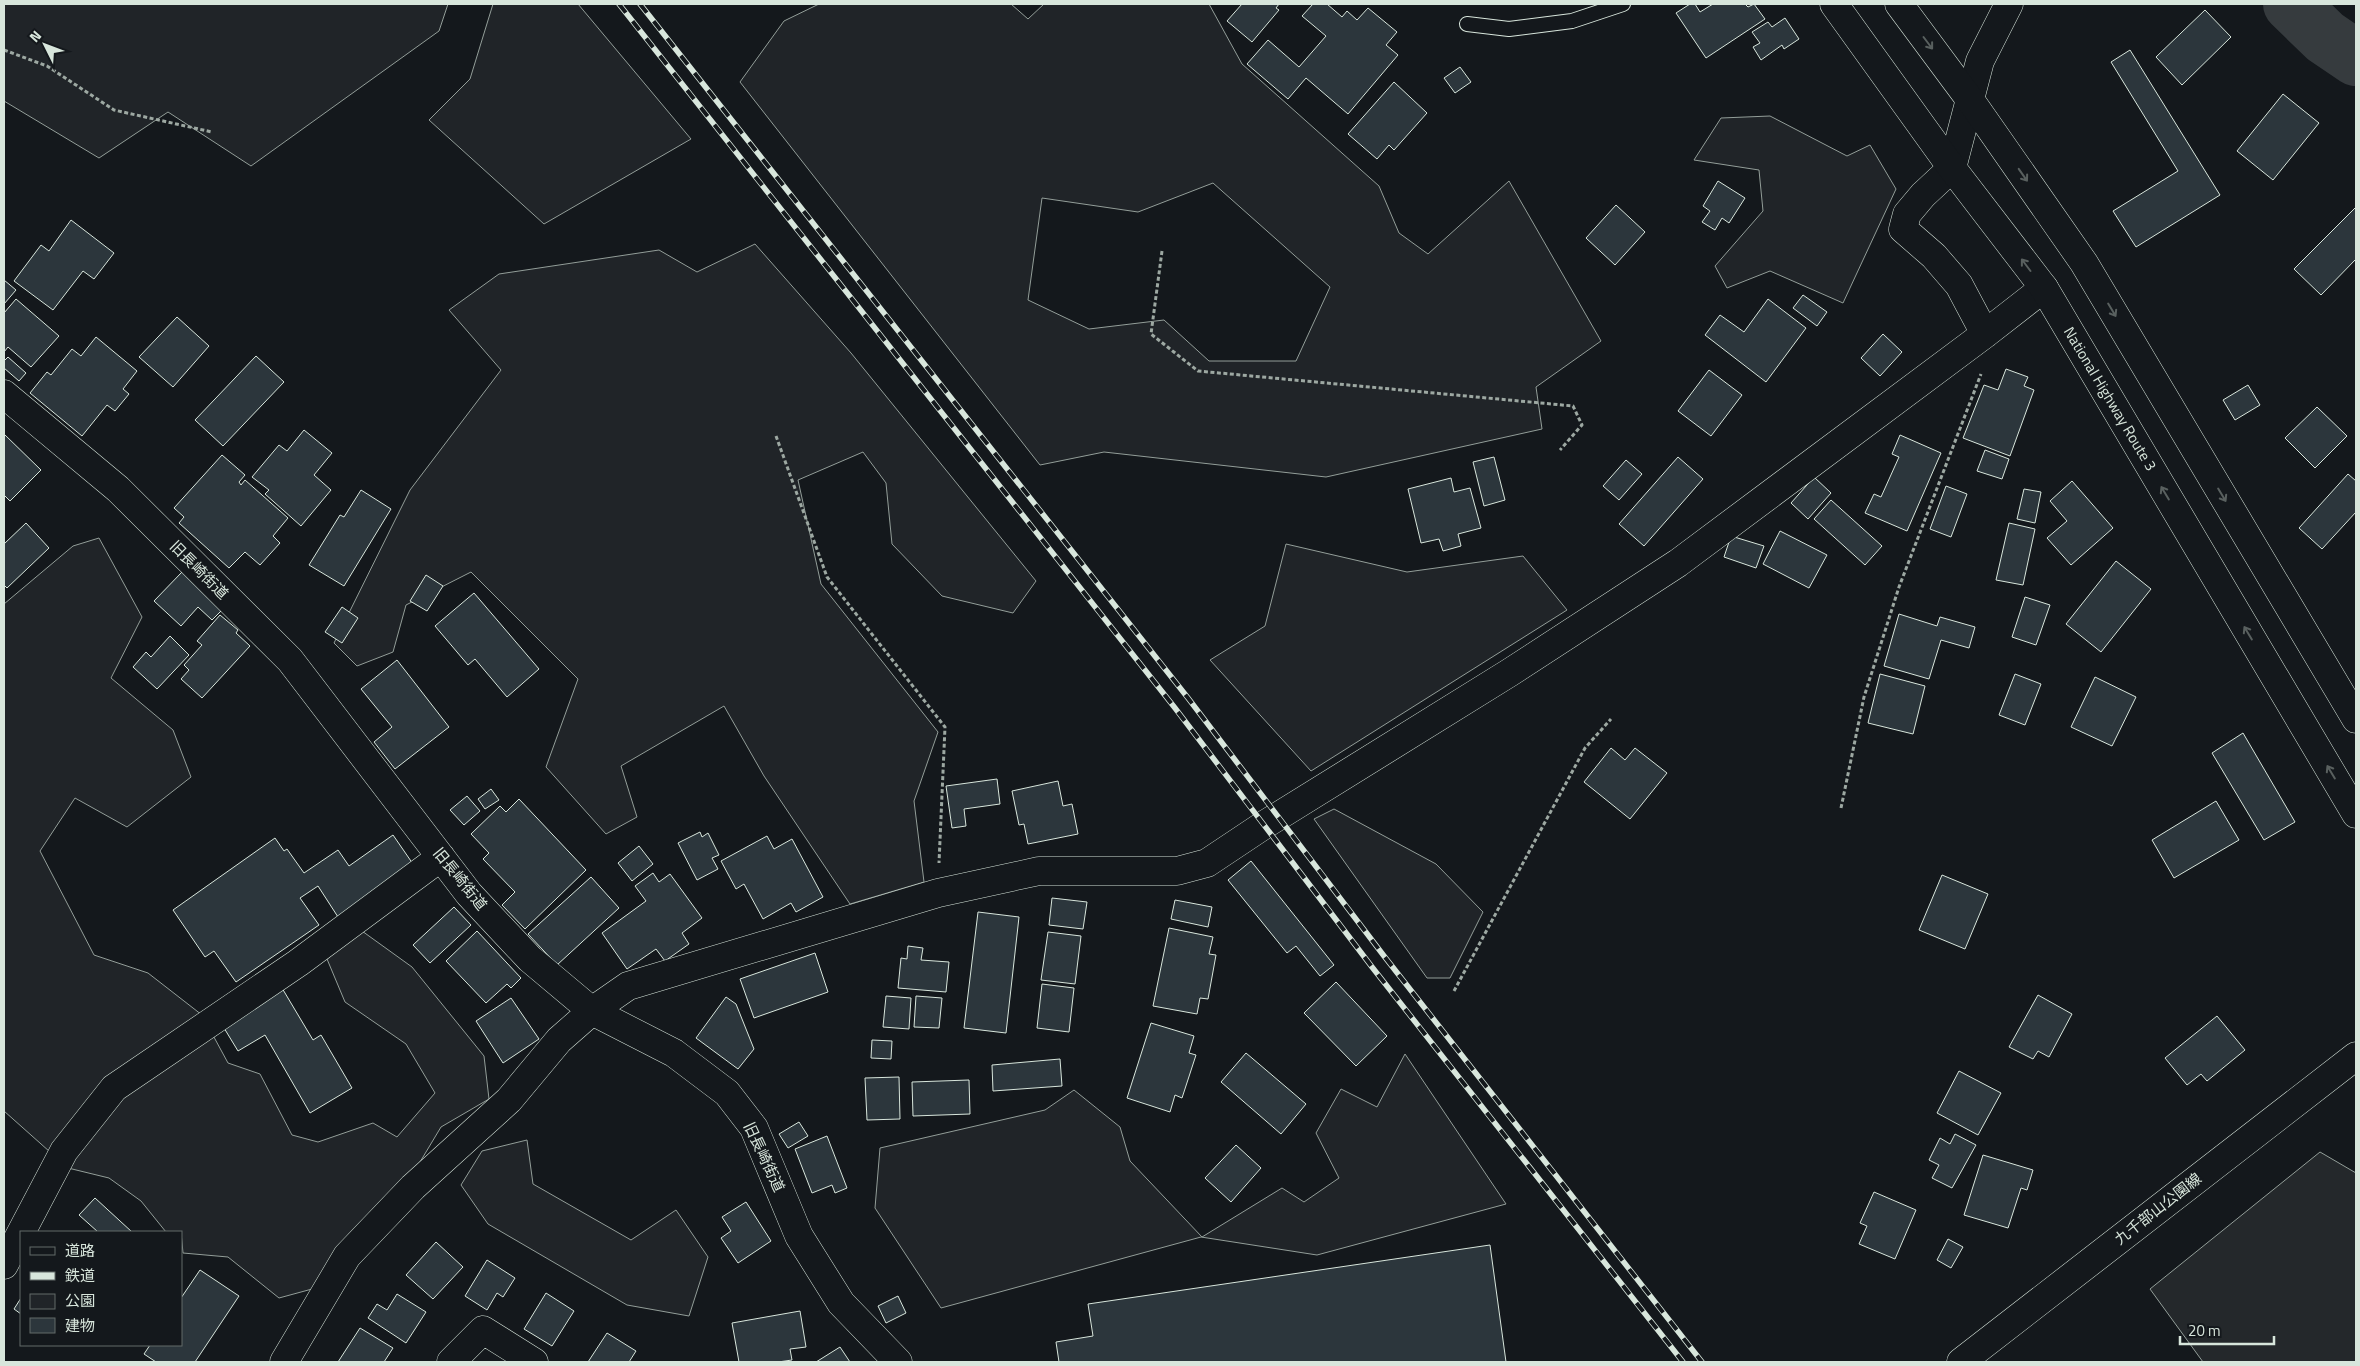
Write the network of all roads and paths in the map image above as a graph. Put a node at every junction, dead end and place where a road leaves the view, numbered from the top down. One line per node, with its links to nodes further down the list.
1 (1623, 4): 5 (lane)
2 (1834, 4): 9 (main road, National Highway Route 3)
3 (1899, 4): 7 (main road, one-way to 7)
4 (2009, 4): 7 (main road)
5 (1467, 24)
6 (4, 50): 8 (path)
7 (1971, 101): 9 (main road); 17 (main road, one-way to 17)
8 (212, 132)
9 (1952, 168): 11 (main road, National Highway Route 3, one-way to 9); 12 (main road)
10 (1162, 251): 15 (path)
11 (2044, 288): 12 (main road); 19 (main road, National Highway Route 3, one-way to 11)
12 (1986, 334): 18 (path); 21 (main road)
13 (4, 394): 20 (main road, 旧長崎街道)
14 (776, 436): 21 (path)
15 (1560, 450)
16 (1611, 718): 22 (path)
17 (2356, 719)
18 (1841, 808)
19 (2356, 814)
20 (441, 857): 23 (main road, 旧長崎街道); 25 (main road)
21 (938, 893): 23 (main road)
22 (1454, 990)
23 (592, 1011): 28 (main road); 31 (main road, 旧長崎街道)
24 (2356, 1056): 32 (main road, 九千部山公園線)
25 (22, 1231)
26 (20, 1234): 27 (main road)
27 (4, 1265)
28 (284, 1362)
29 (451, 1362): 30 (main road)
30 (534, 1362)
31 (898, 1362)
32 (1961, 1362)

